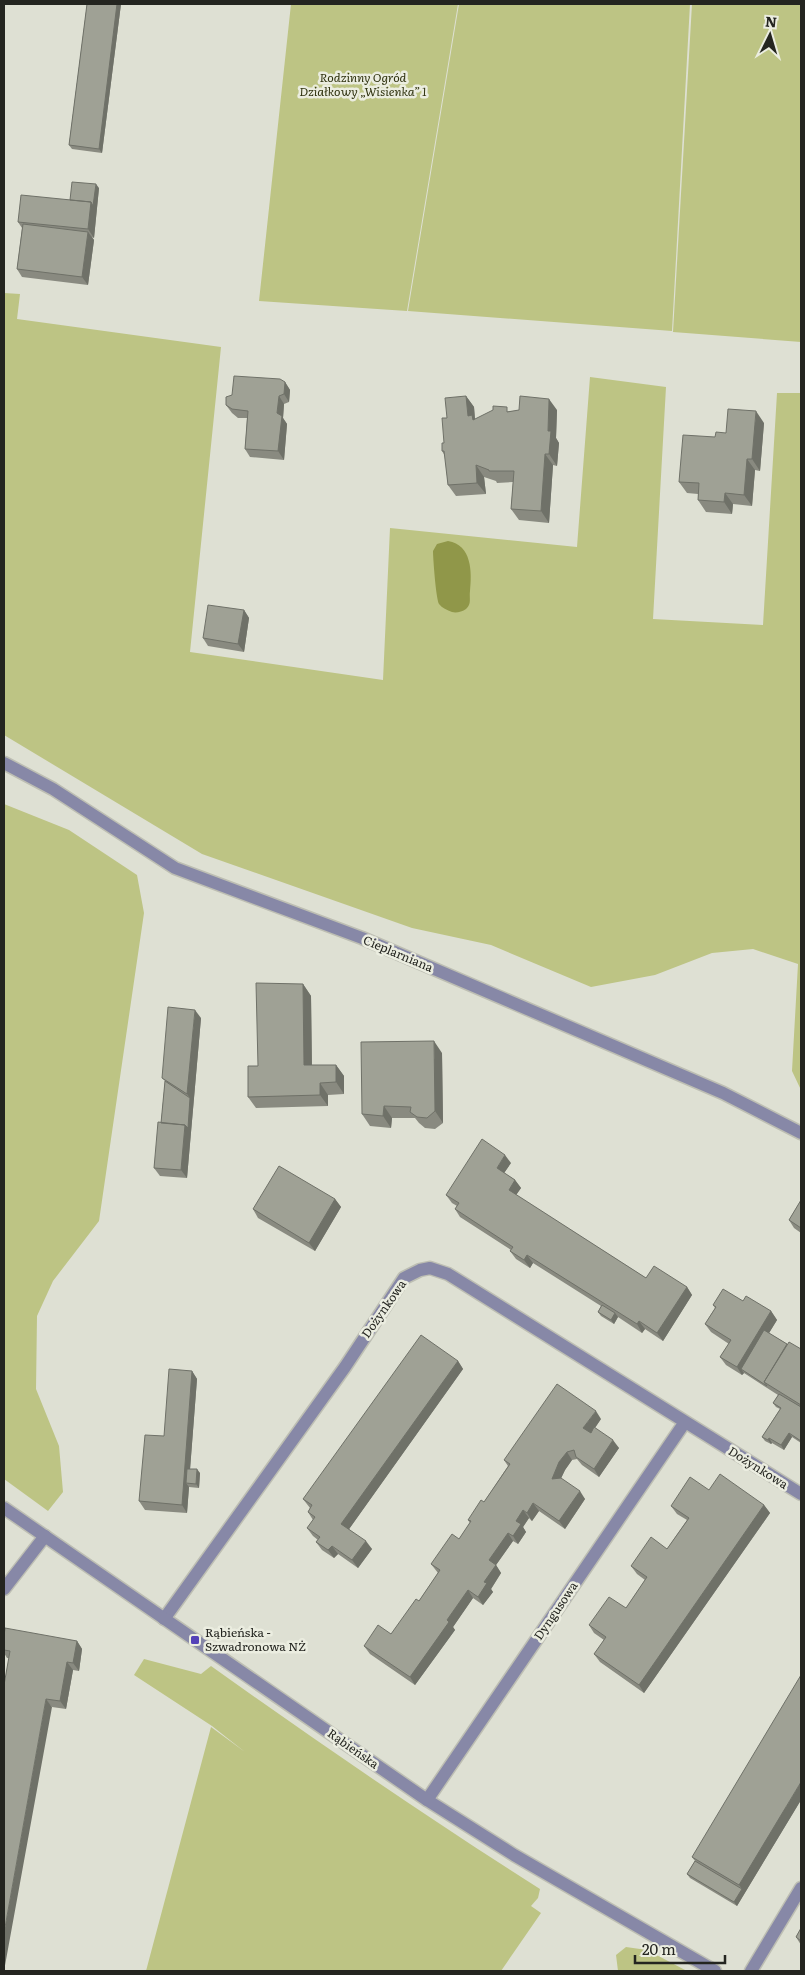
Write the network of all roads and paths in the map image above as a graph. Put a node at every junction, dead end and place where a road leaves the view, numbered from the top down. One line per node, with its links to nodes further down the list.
1 (4, 762): 2 (street, Cieplarniana)
2 (801, 1133)
3 (685, 1422): 4 (street, Dożynkowa); 8 (street, Dożynkowa); 9 (street, Dyngusowa)
4 (801, 1494)
5 (4, 1508): 6 (street, Rąbieńska)
6 (45, 1536): 7 (street); 8 (street, Rąbieńska)
7 (4, 1589)
8 (164, 1619): 9 (street, Rąbieńska)
9 (427, 1800): 11 (street, Rąbieńska)
10 (801, 1888): 12 (street)
11 (715, 1971)
12 (751, 1971)

